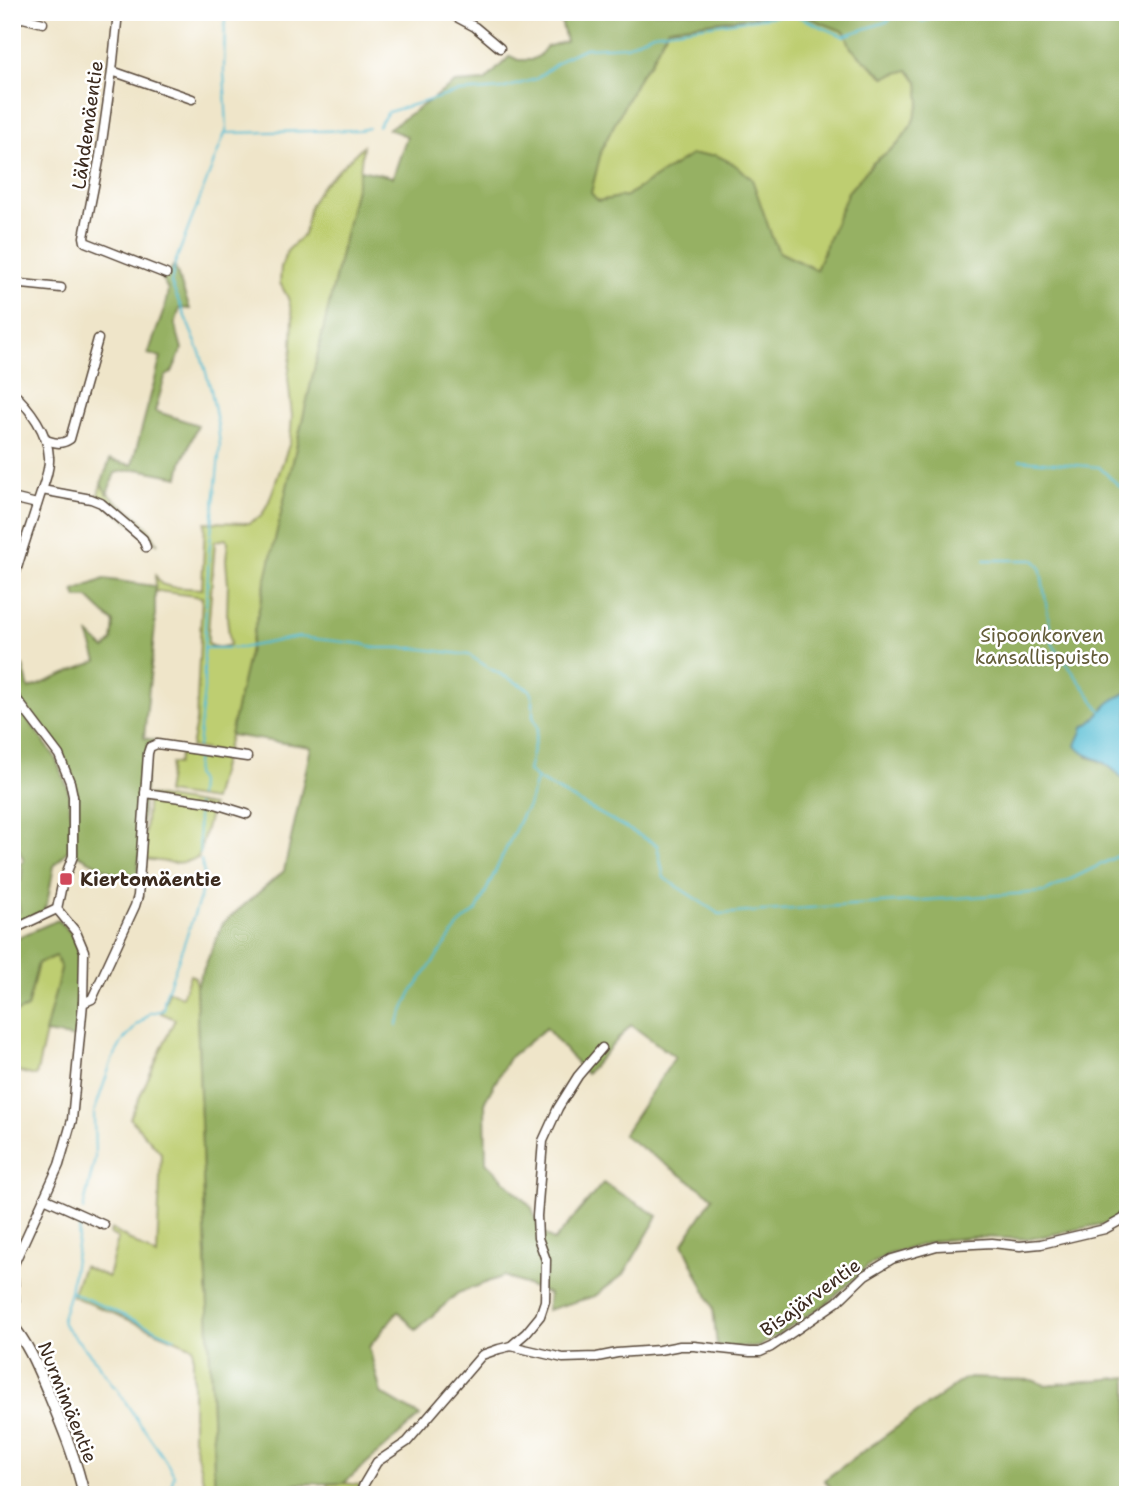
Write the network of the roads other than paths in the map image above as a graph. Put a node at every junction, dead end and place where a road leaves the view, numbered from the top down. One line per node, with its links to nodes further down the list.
1 (118, 12): 6 (street, Lähdemäentie)
2 (447, 12): 5 (street)
3 (12, 20): 4 (street)
4 (43, 23)
5 (500, 48)
6 (112, 71): 7 (street); 8 (street, Lähdemäentie)
7 (192, 99)
8 (166, 274)
9 (12, 283): 10 (street)
10 (61, 288)
11 (98, 339): 13 (street)
12 (12, 392): 13 (street)
13 (46, 440): 14 (street)
14 (42, 490): 16 (street); 17 (street)
15 (12, 498): 16 (street)
16 (37, 505): 18 (street)
17 (146, 547)
18 (12, 587)
19 (12, 693): 23 (street)
20 (247, 757): 21 (street)
21 (145, 793): 22 (street); 25 (street)
22 (247, 814)
23 (57, 909): 24 (street); 25 (street)
24 (12, 930)
25 (83, 1003): 27 (street)
26 (602, 1048): 32 (street)
27 (44, 1198): 29 (street); 30 (street)
28 (1128, 1214): 32 (street, Bisajärventie)
29 (104, 1224)
30 (12, 1309)
31 (12, 1325): 33 (street, Nurmimäentie)
32 (511, 1346): 34 (street)
33 (84, 1495)
34 (360, 1495)

